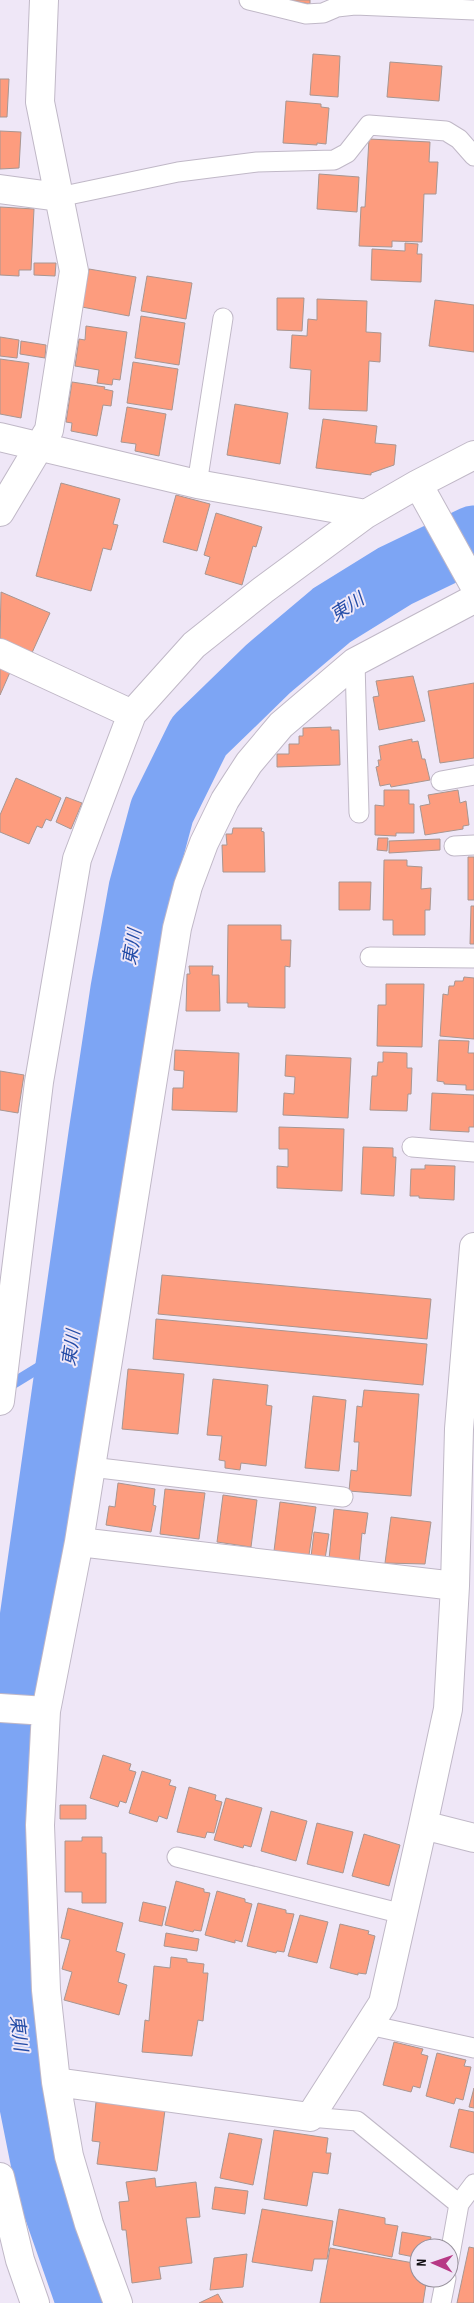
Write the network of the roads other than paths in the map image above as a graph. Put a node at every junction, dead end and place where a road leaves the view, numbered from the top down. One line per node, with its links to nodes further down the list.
1 (44, 0): 6 (street)
2 (248, 0): 3 (lane)
3 (474, 10)
4 (474, 156): 6 (lane)
5 (0, 189): 6 (street)
6 (59, 197): 9 (street)
7 (223, 318): 11 (lane)
8 (0, 437): 9 (street)
9 (40, 448): 11 (street); 13 (street)
10 (474, 455): 12 (street)
11 (197, 484): 14 (street)
12 (418, 484): 14 (street); 15 (street)
13 (0, 512)
14 (366, 514): 18 (street)
15 (473, 588): 17 (street)
16 (0, 653): 18 (street)
17 (355, 662): 21 (lane); 33 (street)
18 (132, 714): 28 (street)
19 (474, 775): 20 (lane)
20 (441, 781)
21 (358, 813)
22 (474, 845): 23 (lane)
23 (454, 846)
24 (370, 957): 25 (lane)
25 (474, 958)
26 (412, 1147): 27 (lane)
27 (474, 1152)
28 (10, 1230): 31 (street)
29 (474, 1247): 30 (street)
30 (472, 1289): 32 (street)
31 (0, 1401)
32 (467, 1429): 36 (street)
33 (91, 1467): 34 (lane); 35 (street)
34 (343, 1497)
35 (79, 1542): 36 (street); 38 (street)
36 (455, 1586): 39 (street)
37 (0, 1708): 38 (street)
38 (40, 1711): 45 (street)
39 (423, 1825): 40 (street); 42 (street)
40 (474, 1838)
41 (177, 1857): 42 (lane)
42 (403, 1914): 43 (street)
43 (369, 2024): 44 (lane); 46 (street)
44 (474, 2048)
45 (56, 2082): 46 (street); 53 (street)
46 (310, 2117): 49 (lane)
47 (0, 2177): 52 (street)
48 (474, 2184): 49 (lane)
49 (459, 2204): 50 (lane)
50 (453, 2238)
51 (444, 2288): 54 (lane)
52 (35, 2303)
53 (118, 2303)
54 (441, 2303)

